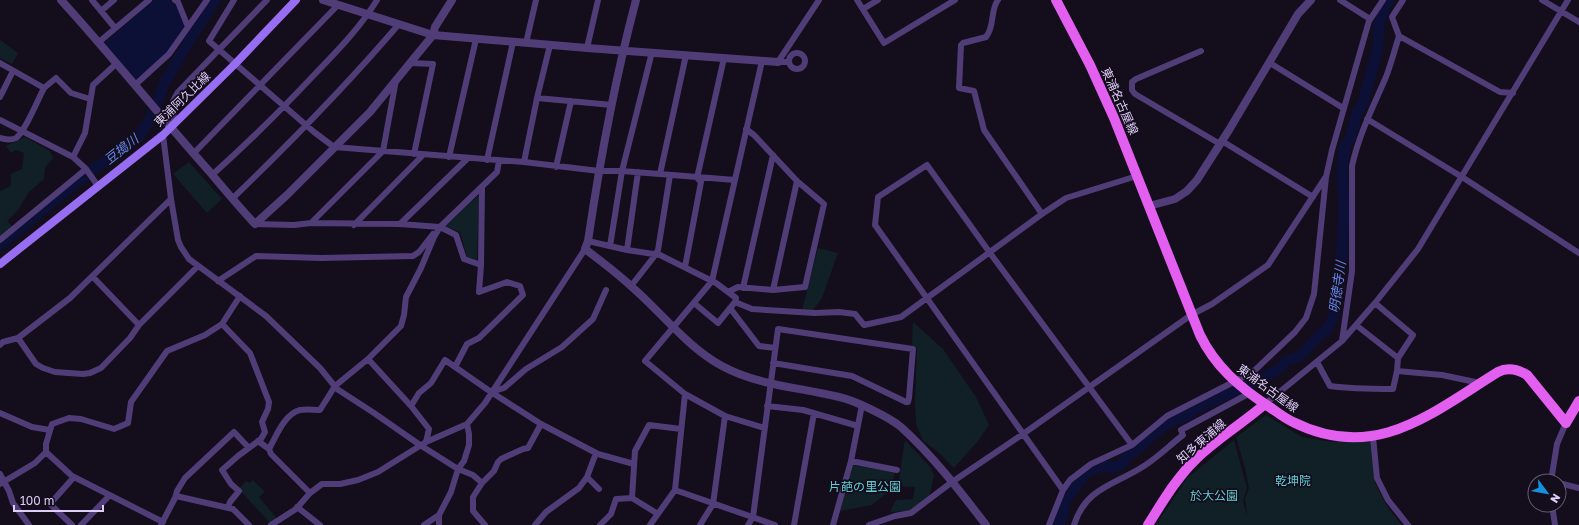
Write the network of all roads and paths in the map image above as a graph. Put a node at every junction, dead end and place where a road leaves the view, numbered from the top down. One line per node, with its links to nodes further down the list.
1 (61, 0): 41 (street)
2 (92, 0): 30 (street)
3 (114, 0): 30 (street)
4 (149, 0): 37 (street)
5 (175, 0): 36 (street)
6 (207, 0): 36 (street)
7 (234, 0): 46 (street)
8 (267, 0): 46 (street)
9 (296, 0): 59 (main road, 東浦阿久比線)
10 (323, 0): 28 (street)
11 (377, 0): 32 (street)
12 (452, 0): 38 (street)
13 (536, 0): 43 (street)
14 (598, 0): 45 (street)
15 (636, 0): 47 (street)
16 (819, 0): 53 (street)
17 (857, 0): 29 (street)
18 (878, 0): 29 (street)
19 (955, 0): 29 (street)
20 (998, 0): 114 (street)
21 (1056, 0): 102 (main road, 東浦名古屋線)
22 (1311, 0): 58 (street)
23 (1340, 0): 33 (street)
24 (1383, 0): 33 (street)
25 (1403, 0): 39 (street)
26 (1542, 0): 31 (street)
27 (1568, 0): 31 (street)
28 (338, 5): 32 (street); 63 (street)
29 (863, 9)
30 (101, 11): 37 (street)
31 (1561, 12): 34 (street); 65 (street)
32 (368, 14): 35 (street); 71 (street)
33 (1370, 19): 72 (street)
34 (1579, 22)
35 (399, 24): 38 (street); 76 (street)
36 (188, 27): 62 (street)
37 (115, 28): 41 (street)
38 (433, 35): 40 (street); 57 (street)
39 (1399, 36): 65 (street); 73 (street)
40 (476, 39): 42 (street); 89 (street)
41 (99, 42): 56 (street)
42 (513, 42): 43 (street); 91 (street)
43 (526, 43): 44 (street)
44 (550, 45): 45 (street); 67 (street)
45 (587, 48): 47 (street)
46 (219, 50): 59 (street); 75 (street)
47 (623, 50): 49 (street); 70 (street)
48 (1201, 51): 81 (street)
49 (652, 52): 50 (street); 97 (street)
50 (686, 55): 51 (street); 99 (street)
51 (724, 58): 52 (street); 105 (street)
52 (762, 61): 53 (street); 77 (street)
53 (778, 62): 54 (street)
54 (789, 62)
55 (0, 63): 60 (street)
56 (117, 63): 62 (street); 68 (street)
57 (410, 63): 61 (street); 85 (street)
58 (1270, 63): 72 (street); 81 (street)
59 (236, 64): 63 (street); 75 (main road, 東浦阿久比線)
60 (13, 71): 64 (street); 66 (street)
61 (396, 80): 82 (street); 83 (street)
62 (135, 85): 75 (street)
63 (261, 85): 71 (street); 84 (street)
64 (44, 88): 68 (street); 78 (street)
65 (1513, 93): 103 (street)
66 (0, 97)
67 (537, 98): 69 (street); 93 (street)
68 (90, 99): 88 (street)
69 (571, 101): 70 (street); 94 (street)
70 (612, 105): 96 (street)
71 (285, 106): 76 (street); 101 (street)
72 (1343, 108): 104 (street)
73 (1367, 118): 103 (street); 154 (street)
74 (0, 120): 78 (street)
75 (171, 126): 79 (main road, 東浦阿久比線); 84 (street)
76 (307, 126): 82 (street); 112 (street)
77 (746, 129): 87 (street); 106 (street)
78 (22, 131): 80 (street); 88 (street)
79 (163, 136): 108 (main road, 東浦阿久比線); 111 (street)
80 (0, 138)
81 (1221, 142): 110 (street); 113 (street)
82 (334, 147): 83 (street); 116 (street)
83 (383, 151): 85 (street); 115 (street)
84 (193, 154): 101 (street)
85 (414, 154): 86 (street)
86 (423, 155): 89 (street); 118 (street)
87 (773, 155): 107 (street); 138 (street)
88 (73, 157): 95 (street)
89 (450, 157): 90 (street)
90 (468, 158): 91 (street); 117 (street)
91 (487, 160): 92 (street)
92 (499, 161): 93 (street); 109 (street)
93 (524, 162): 94 (street)
94 (556, 167): 96 (street)
95 (86, 169): 108 (street); 121 (street)
96 (599, 171): 97 (street); 122 (street)
97 (622, 171): 98 (street); 124 (street)
98 (638, 172): 99 (street); 126 (street)
99 (660, 174): 100 (street)
100 (670, 175): 105 (street); 129 (street)
101 (212, 176): 112 (street)
102 (1137, 176): 113 (main road, 東浦名古屋線); 114 (street)
103 (1462, 176): 128 (street); 146 (street)
104 (1326, 177): 110 (street); 164 (street)
105 (697, 178): 106 (street); 133 (street)
106 (735, 180): 136 (street)
107 (797, 181): 140 (street); 140 (street)
108 (97, 184): 130 (main road, 東浦阿久比線)
109 (482, 187): 120 (street); 131 (street)
110 (1313, 197): 148 (street)
111 (171, 199): 132 (street); 134 (street)
112 (232, 199): 116 (street)
113 (1149, 206): 148 (main road, 東浦名古屋線)
114 (1042, 214): 127 (street)
115 (311, 223): 116 (street); 118 (street)
116 (255, 224)
117 (400, 224): 118 (street); 119 (street)
118 (354, 225)
119 (432, 226): 120 (street); 123 (street)
120 (440, 227): 123 (street); 131 (street); 158 (street)
121 (0, 240)
122 (588, 240): 124 (street); 125 (street)
123 (425, 244): 135 (street)
124 (610, 246): 126 (street)
125 (585, 249): 137 (street); 170 (street)
126 (627, 250): 129 (street)
127 (990, 253): 143 (street); 143 (street); 168 (street)
128 (1579, 253)
129 (655, 254): 133 (street); 137 (street)
130 (0, 264)
131 (481, 265): 161 (street)
132 (198, 266): 135 (street); 150 (street)
133 (685, 267): 136 (street)
134 (93, 277): 150 (street); 153 (street)
135 (218, 280): 142 (street)
136 (712, 281): 141 (street); 145 (street)
137 (631, 286): 152 (street)
138 (743, 288): 140 (street); 141 (street)
139 (606, 290): 170 (street)
140 (773, 290)
141 (728, 292): 144 (street)
142 (240, 296): 149 (street); 167 (street)
143 (927, 298): 144 (street); 188 (street)
144 (735, 302): 147 (street)
145 (694, 303): 147 (street); 152 (street)
146 (1375, 303): 151 (street); 157 (street)
147 (730, 308): 156 (street)
148 (1191, 315): 164 (main road, 東浦名古屋線); 168 (street)
149 (222, 324): 187 (street); 190 (street)
150 (140, 325): 153 (street)
151 (1356, 325): 154 (street); 157 (street)
152 (674, 327): 166 (street); 172 (street)
153 (18, 338): 155 (street)
154 (1342, 341): 159 (street)
155 (0, 344)
156 (775, 348): 160 (street); 160 (street)
157 (1398, 358): 162 (street)
158 (368, 359): 167 (street); 176 (street)
159 (1317, 362): 162 (street); 174 (street)
160 (773, 363): 166 (street)
161 (455, 367): 170 (street); 176 (street)
162 (1397, 371): 163 (street)
163 (1463, 379): 165 (street); 169 (street)
164 (1235, 382): 171 (main road, 東浦名古屋線); 193 (street)
165 (1480, 383): 169 (main road, 東浦名古屋線); 181 (main road, 東浦名古屋線)
166 (771, 384): 175 (street); 177 (street)
167 (335, 386): 192 (street); 195 (street)
168 (1089, 386): 188 (street); 193 (street)
169 (1468, 391): 189 (main road, 東浦名古屋線)
170 (491, 392): 182 (street); 183 (street)
171 (1250, 393): 174 (main road, 東浦名古屋線); 246 (street)
172 (685, 394): 180 (street); 186 (street)
173 (1579, 401): 181 (main road)
174 (1265, 404): 189 (main road, 東浦名古屋線); 247 (main road, 知多東浦線)
175 (862, 405): 184 (street); 207 (street)
176 (411, 406): 191 (street)
177 (767, 406): 179 (street); 185 (street)
178 (0, 413): 187 (street)
179 (814, 413): 184 (street); 241 (street)
180 (725, 416): 185 (street); 218 (street)
181 (1566, 423): 202 (street)
182 (467, 424): 191 (street); 200 (street)
183 (542, 424): 197 (street); 206 (street)
184 (858, 426): 198 (street)
185 (764, 428): 224 (street)
186 (681, 429): 199 (street); 212 (street)
187 (50, 430): 196 (street)
188 (1023, 434): 207 (street); 213 (street)
189 (1373, 437): 248 (street)
190 (258, 441): 194 (street); 195 (street)
191 (426, 442): 192 (street)
192 (420, 445): 200 (street); 214 (street)
193 (1132, 445): 213 (street)
194 (249, 448): 216 (street); 219 (street)
195 (269, 449): 214 (street)
196 (46, 452): 204 (street); 208 (street)
197 (596, 453): 199 (street); 205 (street)
198 (851, 461): 201 (street); 242 (street)
199 (634, 464): 217 (street)
200 (458, 469): 206 (street); 223 (street)
201 (897, 470)
202 (1553, 473)
203 (0, 474): 208 (street)
204 (74, 477): 215 (street); 227 (street)
205 (587, 477): 211 (street); 235 (street)
206 (482, 482): 234 (street)
207 (952, 482): 243 (street); 244 (street)
208 (2, 483): 225 (street)
209 (1567, 485): 210 (street)
210 (1579, 488)
211 (599, 489)
212 (675, 490): 218 (street); 222 (street)
213 (1063, 490): 245 (street)
214 (310, 493): 220 (street)
215 (109, 496): 226 (street); 228 (street)
216 (176, 496): 219 (street); 226 (street)
217 (632, 498): 222 (street); 236 (street)
218 (713, 504): 224 (street); 238 (street)
219 (228, 507): 229 (street)
220 (297, 507): 230 (street); 231 (street)
221 (1553, 513): 249 (street)
222 (658, 514): 237 (street)
223 (439, 515): 232 (street); 233 (street)
224 (752, 517): 239 (street); 240 (street)
225 (27, 523)
226 (162, 524)
227 (72, 525)
228 (81, 525)
229 (249, 525)
230 (271, 525)
231 (320, 525)
232 (424, 525)
233 (438, 525)
234 (486, 525)
235 (535, 525)
236 (600, 525)
237 (650, 525)
238 (700, 525)
239 (748, 525)
240 (775, 525)
241 (794, 525)
242 (833, 525)
243 (869, 525)
244 (986, 525)
245 (1049, 525)
246 (1074, 525)
247 (1148, 525)
248 (1408, 525)
249 (1555, 525)

